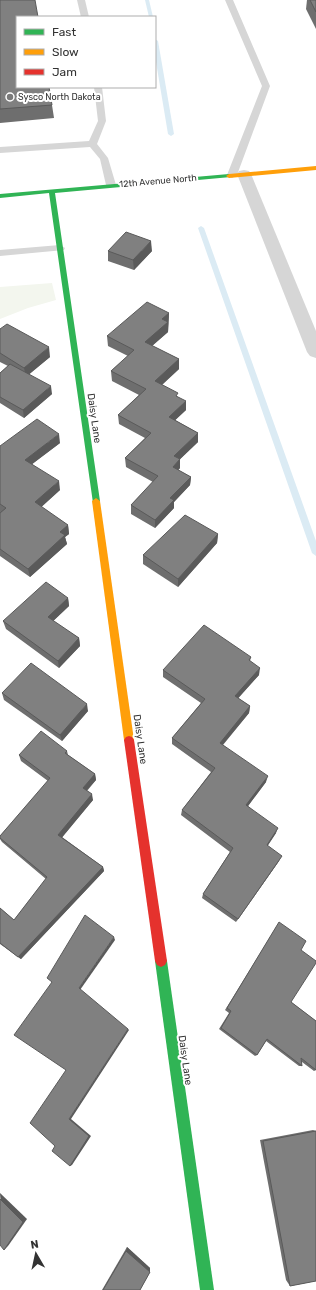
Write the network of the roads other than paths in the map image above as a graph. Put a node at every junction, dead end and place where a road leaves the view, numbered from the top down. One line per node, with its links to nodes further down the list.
1 (81, 0): 3 (lane)
2 (228, 0): 8 (lane)
3 (85, 16)
4 (98, 88): 5 (lane)
5 (92, 144): 6 (lane); 9 (lane)
6 (0, 150)
7 (316, 168): 8 (street, 12th Avenue North)
8 (238, 175): 9 (street, 12th Avenue North); 14 (street)
9 (111, 185): 10 (street, 12th Avenue North)
10 (52, 191): 11 (street, 12th Avenue North); 12 (street, Daisy Lane)
11 (0, 196)
12 (60, 248): 13 (lane); 15 (street, Daisy Lane)
13 (0, 253)
14 (316, 352)
15 (207, 1290)

